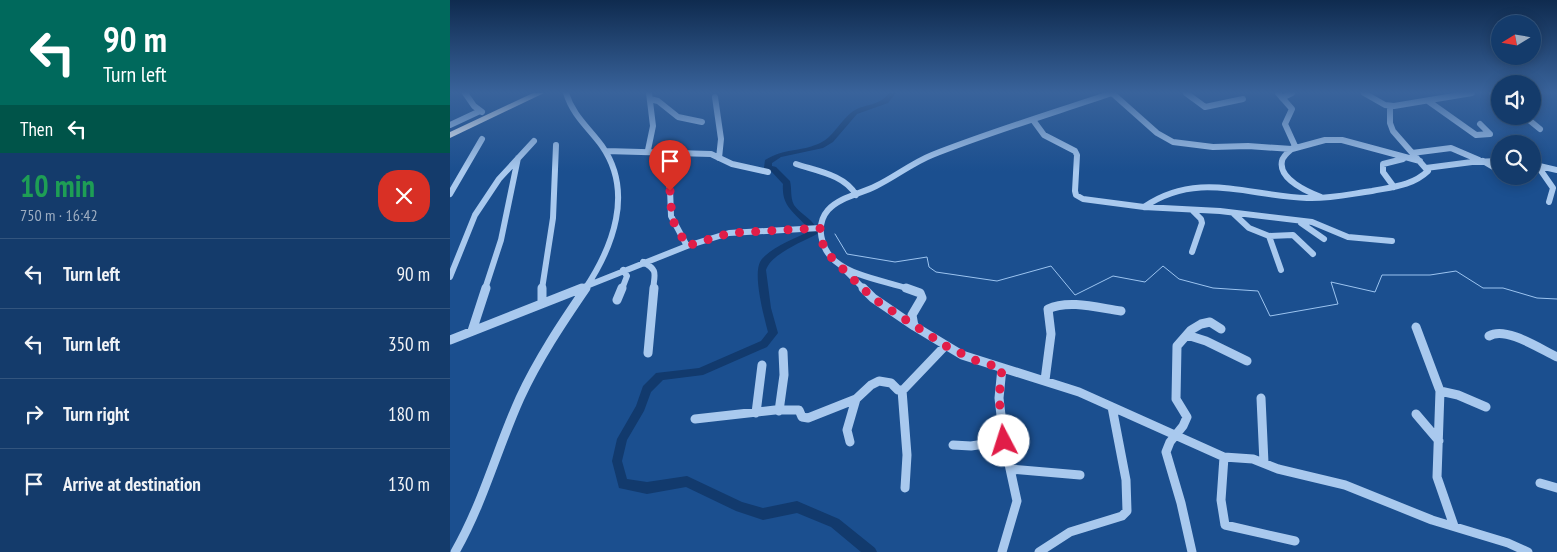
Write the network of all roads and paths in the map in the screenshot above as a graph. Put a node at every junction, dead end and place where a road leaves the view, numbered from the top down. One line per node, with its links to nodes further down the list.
1 (465, 119): 16 (street)
2 (469, 119): 18 (highway)
3 (485, 119): 20 (highway)
4 (578, 119): 26 (street)
5 (652, 119): 25 (street)
6 (686, 119): 14 (street)
7 (718, 119): 30 (street)
8 (1037, 119): 13 (street)
9 (1141, 119): 24 (street)
10 (1288, 119): 24 (street)
11 (1391, 119): 28 (street)
12 (1453, 119): 15 (street)
13 (1033, 120): 42 (street); 45 (street)
14 (702, 122)
15 (1480, 124)
16 (450, 125)
17 (1535, 125): 19 (street)
18 (450, 129)
19 (1540, 129)
20 (450, 135)
21 (482, 139): 41 (street)
22 (534, 141): 29 (street)
23 (556, 145): 63 (street)
24 (1292, 149): 28 (street); 43 (street)
25 (648, 150): 26 (street); 27 (street)
26 (606, 151): 61 (street)
27 (662, 151): 30 (street); 53 (street)
28 (1410, 155): 31 (street); 36 (street); 40 (street)
29 (518, 158): 60 (street); 68 (street)
30 (718, 158): 38 (street)
31 (1482, 161): 32 (street); 34 (street); 36 (street)
32 (1491, 161)
33 (796, 164): 42 (street)
34 (1491, 166)
35 (1541, 166): 37 (street)
36 (1426, 168): 40 (street)
37 (1557, 170)
38 (768, 172)
39 (1541, 173): 44 (street)
40 (1394, 187): 43 (street)
41 (450, 194)
42 (856, 195): 49 (street)
43 (1323, 197): 45 (street)
44 (1549, 202)
45 (1144, 207): 46 (street)
46 (1192, 210): 47 (street); 54 (street)
47 (1233, 213): 48 (street); 50 (street)
48 (1297, 220): 51 (street); 52 (street)
49 (820, 228): 53 (street); 57 (street)
50 (1269, 236): 55 (street); 59 (street)
51 (1324, 239)
52 (1392, 241)
53 (687, 246): 56 (street)
54 (1192, 252)
55 (1314, 254)
56 (643, 262): 58 (street); 74 (street)
57 (840, 264): 65 (street); 65 (street)
58 (623, 270): 61 (street); 62 (street)
59 (1281, 270)
60 (450, 277)
61 (591, 283): 63 (street); 104 (street)
62 (617, 300)
63 (542, 302): 68 (street)
64 (1121, 311): 79 (street)
65 (914, 326): 72 (street)
66 (1416, 327): 81 (street)
67 (1221, 329): 69 (street)
68 (472, 331): 71 (street)
69 (1186, 335): 76 (street); 90 (street)
70 (1489, 336): 75 (street)
71 (450, 340)
72 (946, 346): 78 (street); 80 (street)
73 (783, 352): 86 (street)
74 (648, 353)
75 (1557, 357)
76 (1247, 361)
77 (762, 365): 87 (street)
78 (1002, 368): 79 (street); 91 (street)
79 (1045, 380): 84 (street)
80 (902, 390): 83 (street); 100 (street)
81 (1440, 391): 85 (street); 92 (street)
82 (1261, 398): 96 (street)
83 (856, 399): 86 (street); 93 (street)
84 (1112, 407): 90 (street); 106 (street)
85 (1486, 407)
86 (779, 410): 87 (street)
87 (756, 412): 89 (street)
88 (1416, 414): 92 (street)
89 (695, 419)
90 (1175, 435): 95 (street); 107 (street)
91 (1004, 441): 94 (street); 97 (street)
92 (1439, 441): 102 (street)
93 (850, 442)
94 (953, 445)
95 (1224, 457): 96 (street); 103 (street)
96 (1264, 463): 102 (street)
97 (1011, 470): 98 (street); 105 (street)
98 (1080, 475)
99 (1540, 483): 101 (street)
100 (905, 488)
101 (1557, 488)
102 (1454, 526): 108 (street)
103 (1295, 541)
104 (458, 551)
105 (1002, 552)
106 (1039, 552)
107 (1192, 552)
108 (1528, 552)

